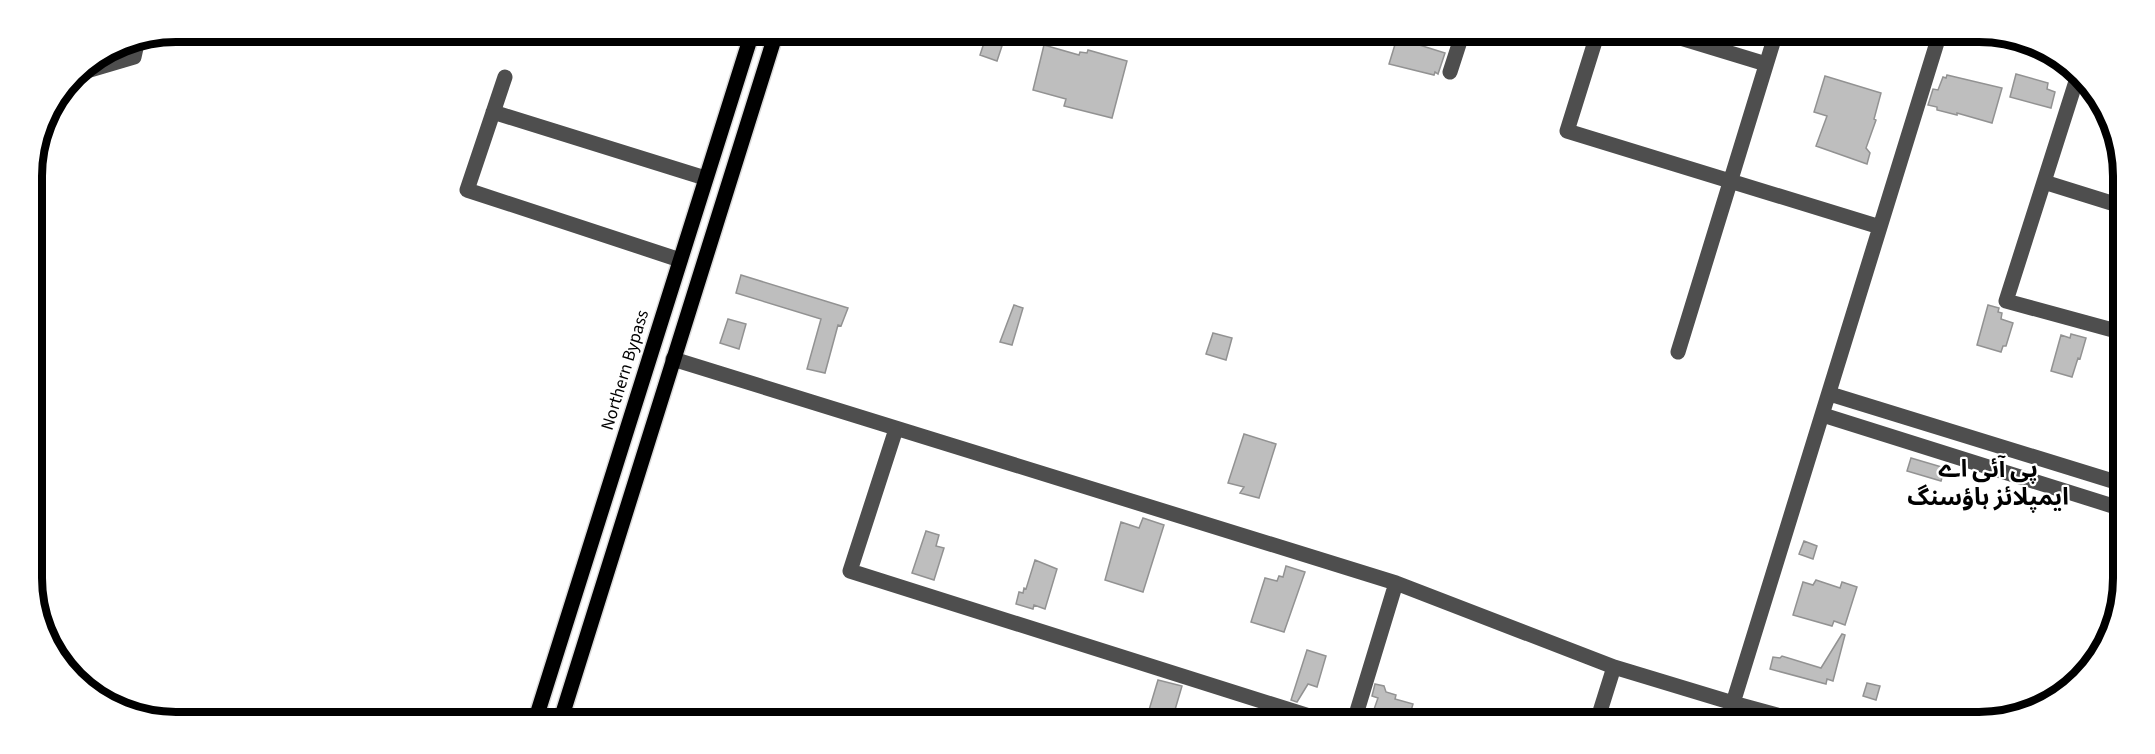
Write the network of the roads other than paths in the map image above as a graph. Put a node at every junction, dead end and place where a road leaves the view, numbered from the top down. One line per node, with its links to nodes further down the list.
1 (745, 42): 15 (main road, Northern Bypass)
2 (773, 42): 23 (main road)
3 (1460, 42): 11 (street)
4 (1595, 42): 16 (street)
5 (1694, 42): 9 (street)
6 (1773, 42): 9 (street)
7 (1937, 42): 19 (street)
8 (136, 48): 10 (street)
9 (1766, 64): 16 (street)
10 (97, 68)
11 (1450, 72)
12 (506, 77): 14 (street)
13 (2075, 83): 17 (street)
14 (494, 112): 15 (street); 20 (street)
15 (705, 178): 20 (main road, Northern Bypass)
16 (1730, 181): 19 (street); 22 (street)
17 (2044, 182): 18 (street); 21 (street)
18 (2113, 204)
19 (1880, 227): 24 (street)
20 (680, 260): 32 (main road, Northern Bypass)
21 (2113, 330)
22 (1678, 352)
23 (673, 359): 26 (street); 33 (main road)
24 (1830, 394): 25 (street); 27 (street)
25 (1823, 415): 28 (street); 31 (street)
26 (896, 429): 29 (street); 34 (street)
27 (2113, 481)
28 (2113, 506)
29 (1396, 583): 30 (street); 35 (street)
30 (1614, 666): 31 (street); 36 (street)
31 (1733, 703): 37 (street)
32 (538, 712)
33 (563, 712)
34 (1300, 712)
35 (1357, 712)
36 (1600, 712)
37 (1766, 712)

